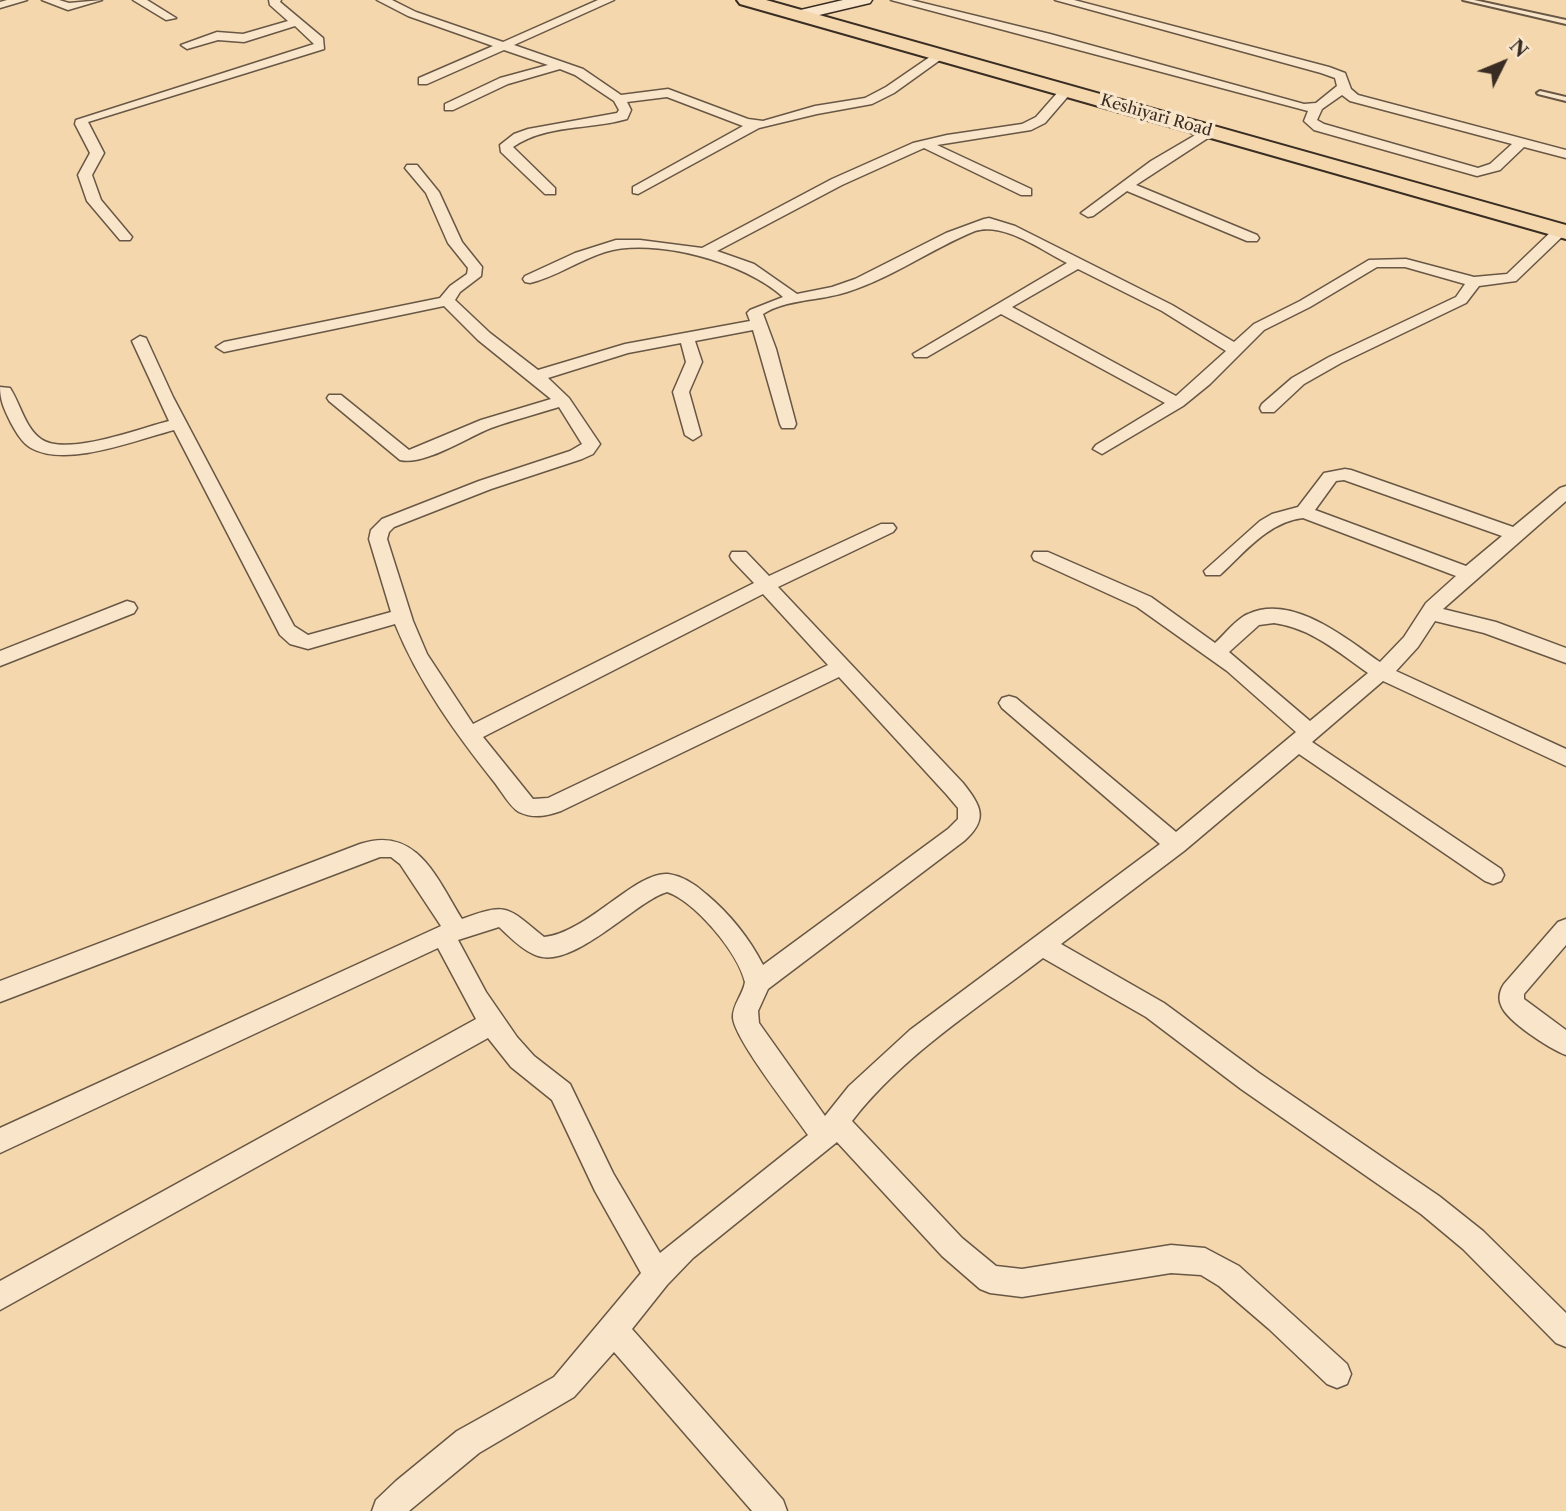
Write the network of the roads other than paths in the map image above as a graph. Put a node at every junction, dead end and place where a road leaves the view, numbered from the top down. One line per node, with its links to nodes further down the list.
1 (21, 0): 13 (street)
2 (48, 0): 3 (street)
3 (96, 0)
4 (139, 0): 15 (street)
5 (275, 0): 16 (street)
6 (383, 0): 20 (street)
7 (608, 0): 20 (street)
8 (746, 0): 14 (main road, Keshiyari Road)
9 (863, 0): 14 (street); 18 (street)
10 (897, 0): 30 (street)
11 (1061, 0): 24 (street)
12 (1466, 0): 17 (lane)
13 (0, 5)
14 (798, 15): 18 (main road, Keshiyari Road)
15 (170, 18)
16 (297, 22): 19 (street); 43 (street)
17 (1566, 22)
18 (866, 34): 21 (main road, Keshiyari Road)
19 (187, 45)
20 (507, 46): 22 (street); 23 (street)
21 (941, 55): 25 (main road, Keshiyari Road); 31 (street)
22 (562, 65): 27 (street); 29 (street)
23 (424, 81)
24 (1344, 87): 30 (street); 33 (street)
25 (1066, 91): 32 (main road, Keshiyari Road); 34 (street)
26 (1540, 93): 28 (lane)
27 (619, 99): 31 (street); 39 (street)
28 (1566, 99)
29 (449, 107)
30 (1316, 108): 33 (street)
31 (755, 125): 38 (street)
32 (1209, 131): 37 (street); 42 (main road, Keshiyari Road)
33 (1521, 142): 35 (street)
34 (925, 144): 40 (street); 45 (street)
35 (1566, 154)
36 (412, 168): 50 (street)
37 (1126, 186): 41 (street); 44 (street)
38 (638, 190)
39 (550, 191)
40 (1026, 191)
41 (1088, 213)
42 (1564, 231): 48 (street)
43 (125, 237)
44 (1252, 238)
45 (707, 251): 47 (street); 49 (street)
46 (1078, 263): 49 (street); 51 (street); 56 (street)
47 (530, 279)
48 (1474, 282): 56 (street); 63 (street)
49 (795, 300): 52 (street)
50 (447, 301): 55 (street); 58 (street)
51 (1002, 308): 57 (street); 62 (street)
52 (758, 324): 53 (street); 65 (street)
53 (685, 337): 58 (street); 66 (street)
54 (140, 341): 64 (street)
55 (224, 348)
56 (1236, 349): 62 (street)
57 (921, 354)
58 (537, 376): 61 (street)
59 (4, 391): 64 (street)
60 (335, 398): 61 (street)
61 (563, 401): 79 (street)
62 (1177, 403): 67 (street)
63 (1268, 408)
64 (178, 423): 79 (street)
65 (788, 424)
66 (693, 435)
67 (1102, 449)
68 (1566, 492): 71 (street)
69 (1304, 512): 71 (street); 74 (street); 75 (street)
70 (887, 528): 76 (street)
71 (1516, 536): 75 (street)
72 (739, 556): 76 (street)
73 (1041, 556): 80 (street)
74 (1213, 571)
75 (1469, 574): 78 (street)
76 (766, 585): 83 (street); 86 (street)
77 (127, 608): 82 (street)
78 (1431, 613): 81 (street); 84 (street)
79 (401, 616): 86 (street)
80 (1216, 653): 84 (street); 87 (street)
81 (1566, 656)
82 (0, 659)
83 (842, 667): 86 (street); 94 (street)
84 (1381, 672): 87 (street); 88 (street)
85 (1009, 704): 89 (street)
86 (469, 735)
87 (1303, 737): 89 (street); 90 (street)
88 (1566, 758)
89 (1176, 845): 93 (street)
90 (1493, 875)
91 (1566, 929): 97 (street)
92 (450, 933): 94 (street); 95 (street); 96 (street); 99 (street)
93 (1042, 945): 98 (street); 103 (street)
94 (758, 983): 98 (street)
95 (0, 992)
96 (492, 1023): 100 (street); 101 (street)
97 (1566, 1044)
98 (830, 1130): 100 (street); 104 (street)
99 (0, 1141)
100 (656, 1275): 102 (street)
101 (0, 1296)
102 (613, 1329): 105 (street); 106 (street)
103 (1566, 1333)
104 (1337, 1374)
105 (387, 1511)
106 (772, 1511)

